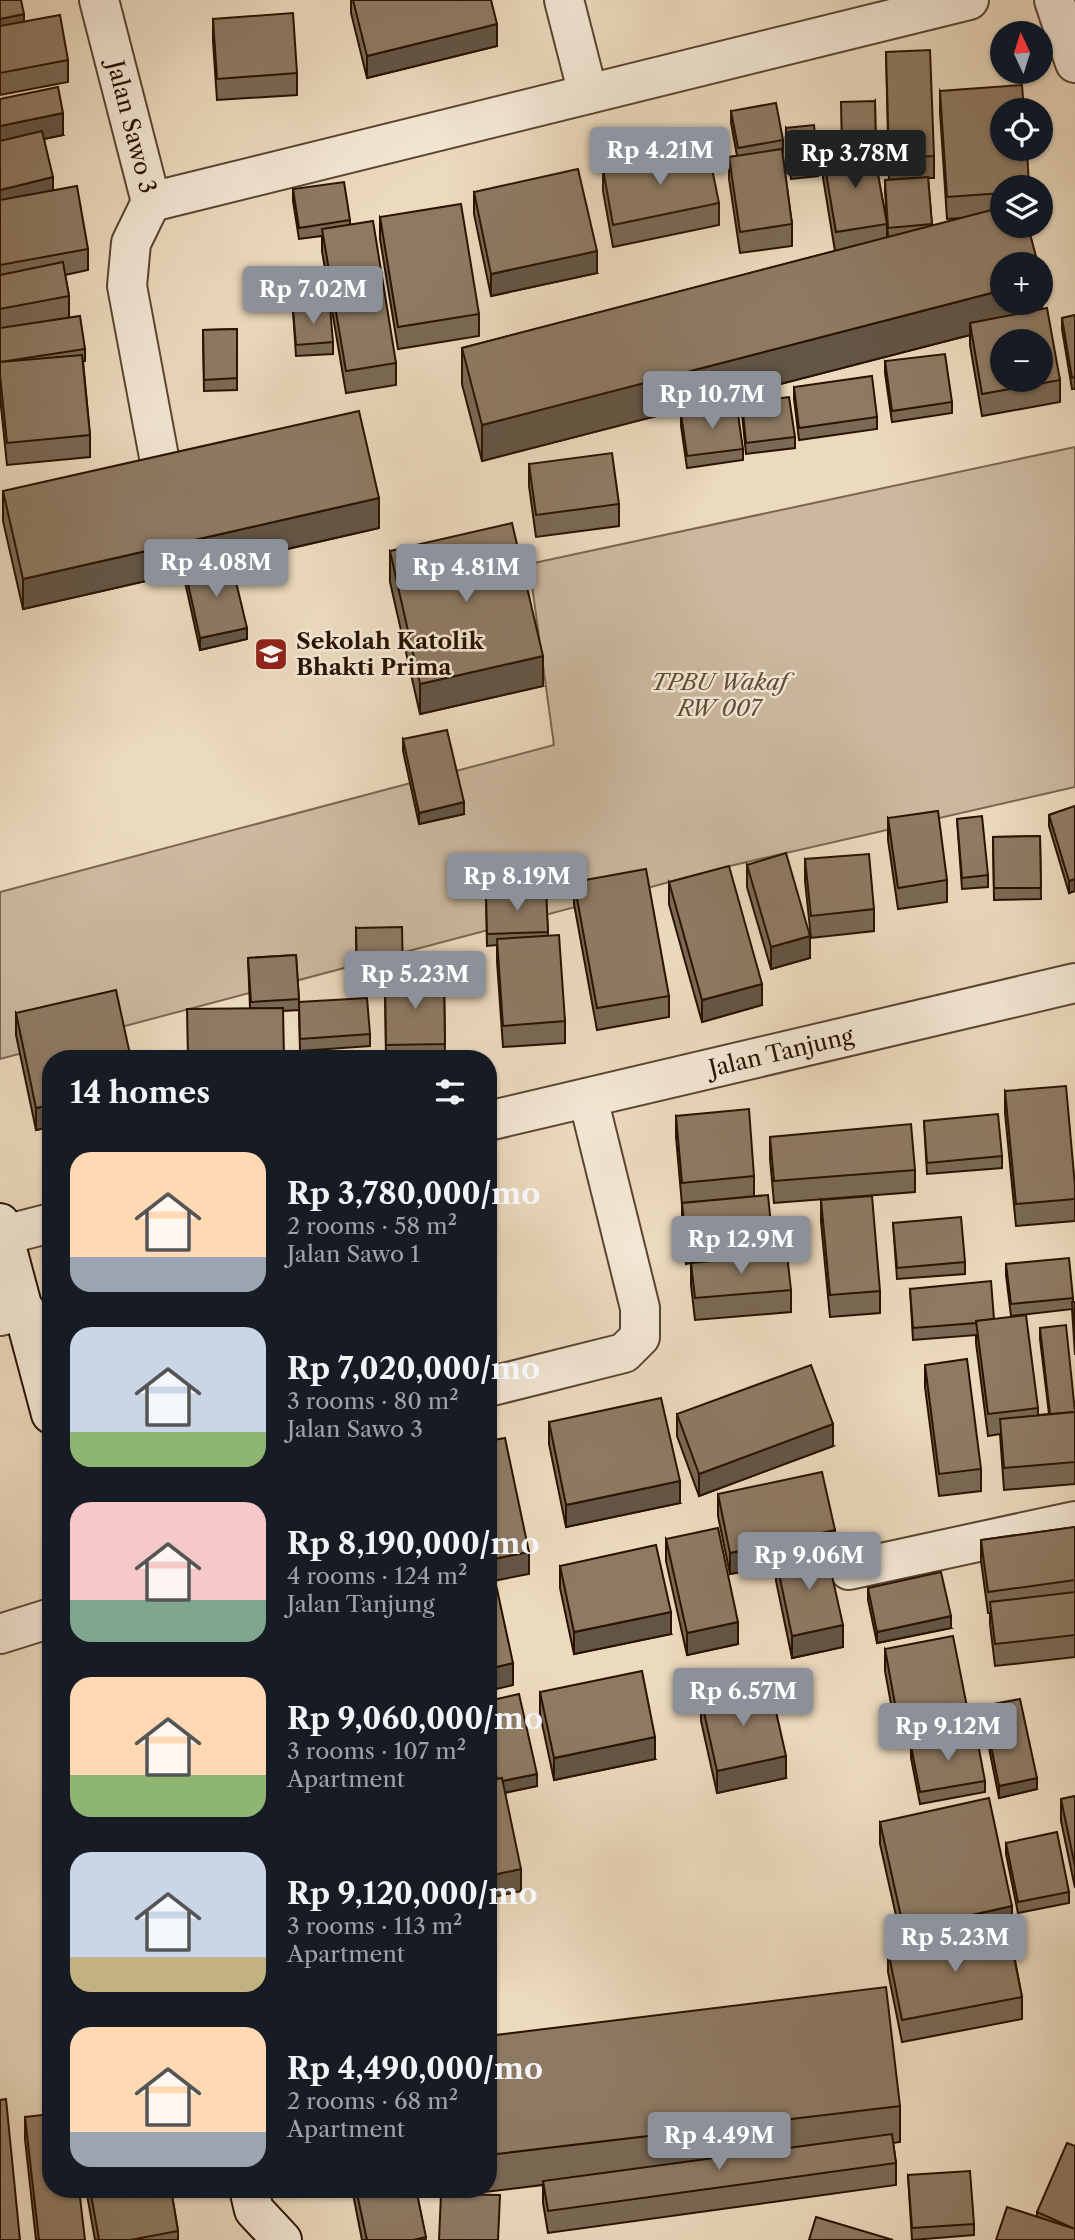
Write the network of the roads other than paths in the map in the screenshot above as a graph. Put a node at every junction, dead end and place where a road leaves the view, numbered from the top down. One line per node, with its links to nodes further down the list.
1 (99, 0): 7 (street, Jalan Sawo 3)
2 (564, 0): 6 (street)
3 (969, 0): 6 (street)
4 (1054, 0): 5 (street)
5 (1075, 63)
6 (588, 94): 7 (street)
7 (151, 202): 8 (street, Jalan Sawo 3)
8 (159, 457)
9 (1075, 983): 10 (street, Jalan Tanjung)
10 (588, 1098): 11 (street, Jalan Tanjung); 15 (street)
11 (497, 1119)
12 (42, 1224): 13 (street)
13 (2, 1229): 14 (street)
14 (12, 1313): 16 (street)
15 (497, 1385)
16 (42, 1391)
17 (1075, 1521): 18 (street)
18 (849, 1570)
19 (42, 1621): 20 (street)
20 (0, 1634)
21 (248, 2213): 22 (street)
22 (282, 2240)

